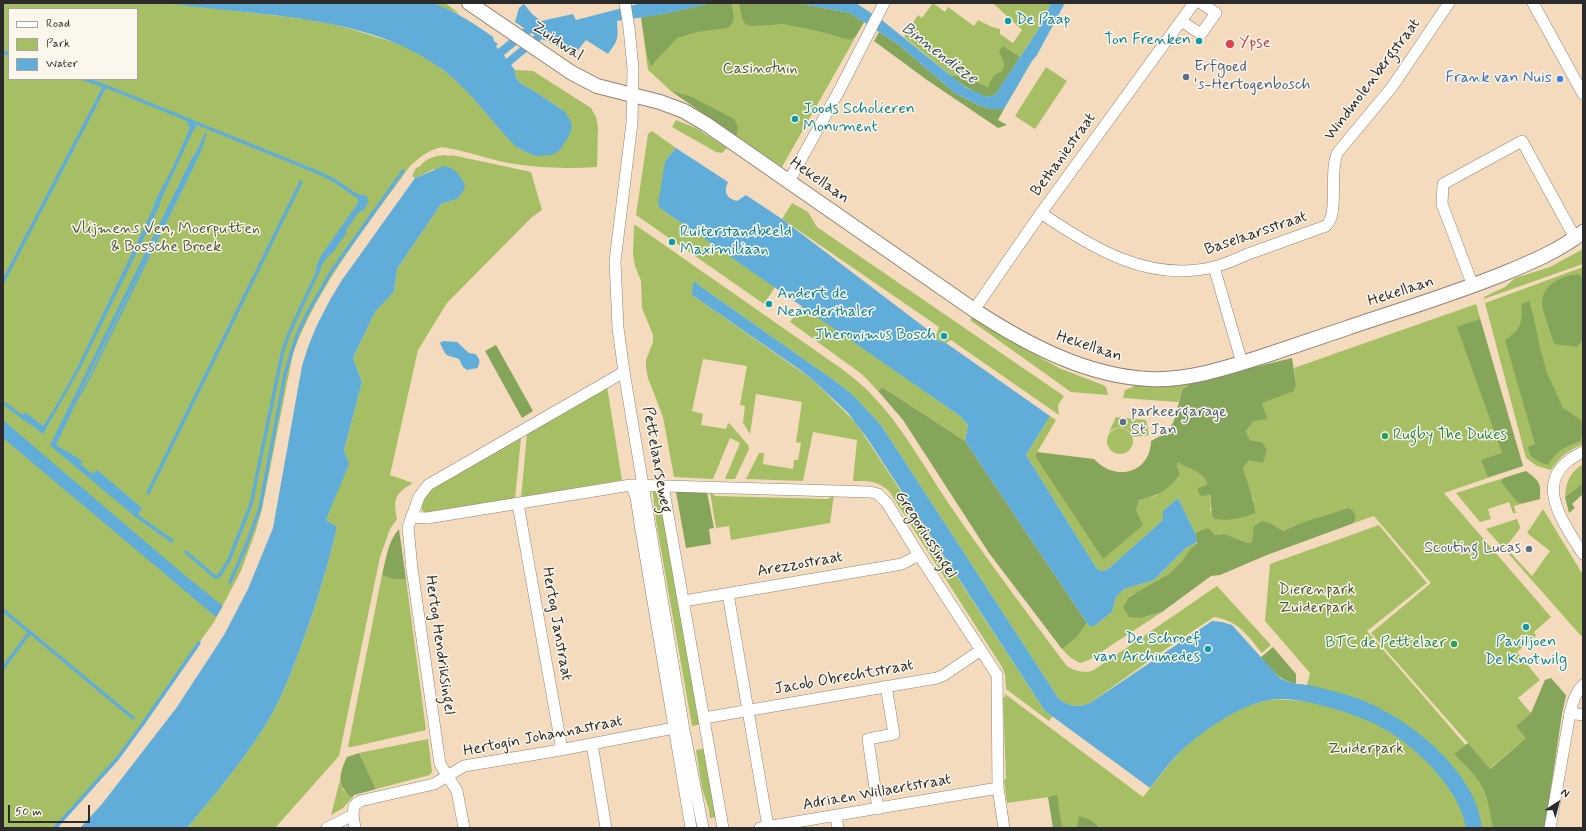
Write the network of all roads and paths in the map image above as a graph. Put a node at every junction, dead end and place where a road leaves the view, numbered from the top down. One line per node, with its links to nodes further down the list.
1 (469, 3): 10 (main road, Zuidwal)
2 (1194, 3): 8 (street, Bethaniestraat)
3 (1202, 3): 8 (street)
4 (1449, 3): 13 (street, Windmolenbergstraat)
5 (1533, 3): 9 (street)
6 (625, 5): 10 (street, Pettelaarseweg)
7 (883, 5): 11 (street)
8 (1182, 21): 12 (street, Bethaniestraat)
9 (1583, 94)
10 (633, 95): 11 (main road, Hekellaan); 19 (street, Pettelaarseweg)
11 (789, 181): 17 (main road, Hekellaan)
12 (1041, 214): 15 (street, Baselaarsstraat); 17 (street, Bethaniestraat)
13 (1326, 226): 15 (street, Baselaarsstraat)
14 (1579, 235): 16 (main road, Hekellaan); 16 (street)
15 (1214, 267): 18 (street)
16 (1473, 286): 18 (main road, Hekellaan)
17 (974, 310): 18 (main road, Hekellaan)
18 (1242, 363)
19 (624, 372): 22 (street, Pettelaarseweg); 25 (street, Hertog Hendriksingel)
20 (1583, 452): 26 (street)
21 (631, 485): 22 (street); 24 (street); 37 (street, Pettelaarseweg)
22 (644, 485): 23 (street, Gregoriussingel); 50 (street, Pettelaarseweg)
23 (663, 486): 27 (street, Gregoriussingel); 29 (street, Pettelaarseweg)
24 (518, 504): 25 (street); 39 (street, Hertog Janstraat)
25 (411, 517): 40 (street, Hertog Hendriksingel)
26 (1583, 554)
27 (919, 555): 28 (street, Arezzostraat); 30 (street, Gregoriussingel)
28 (728, 594): 29 (street, Arezzostraat); 33 (street)
29 (684, 601): 36 (street, Pettelaarseweg)
30 (981, 650): 32 (street, Jacob Obrechtstraat); 41 (street, Gregoriussingel)
31 (1583, 685): 34 (street)
32 (886, 686): 33 (street, Jacob Obrechtstraat); 42 (street)
33 (748, 710): 36 (street, Jacob Obrechtstraat); 52 (street)
34 (1570, 713): 35 (street); 55 (street)
35 (1583, 715)
36 (704, 718): 51 (street, Pettelaarseweg)
37 (674, 728): 38 (street, Hertogin Johannastraat); 49 (street, Pettelaarseweg)
38 (592, 744): 39 (street, Hertogin Johannastraat); 48 (street)
39 (562, 750): 40 (street, Hertogin Johannastraat)
40 (448, 776): 43 (street, Hertogin Johannastraat); 47 (street, Hertog Hendriksingel)
41 (998, 788): 42 (street, Adriaen Willaertstraat); 54 (street, Gregoriussingel)
42 (878, 809): 44 (street, Adriaen Willaertstraat)
43 (353, 811): 45 (street, Hertogin Johannastraat); 46 (street)
44 (836, 816): 52 (street, Adriaen Willaertstraat); 53 (street)
45 (327, 828)
46 (355, 828)
47 (464, 828)
48 (606, 828)
49 (691, 828)
50 (703, 828)
51 (723, 828)
52 (764, 828)
53 (838, 828)
54 (1004, 828)
55 (1550, 828)

